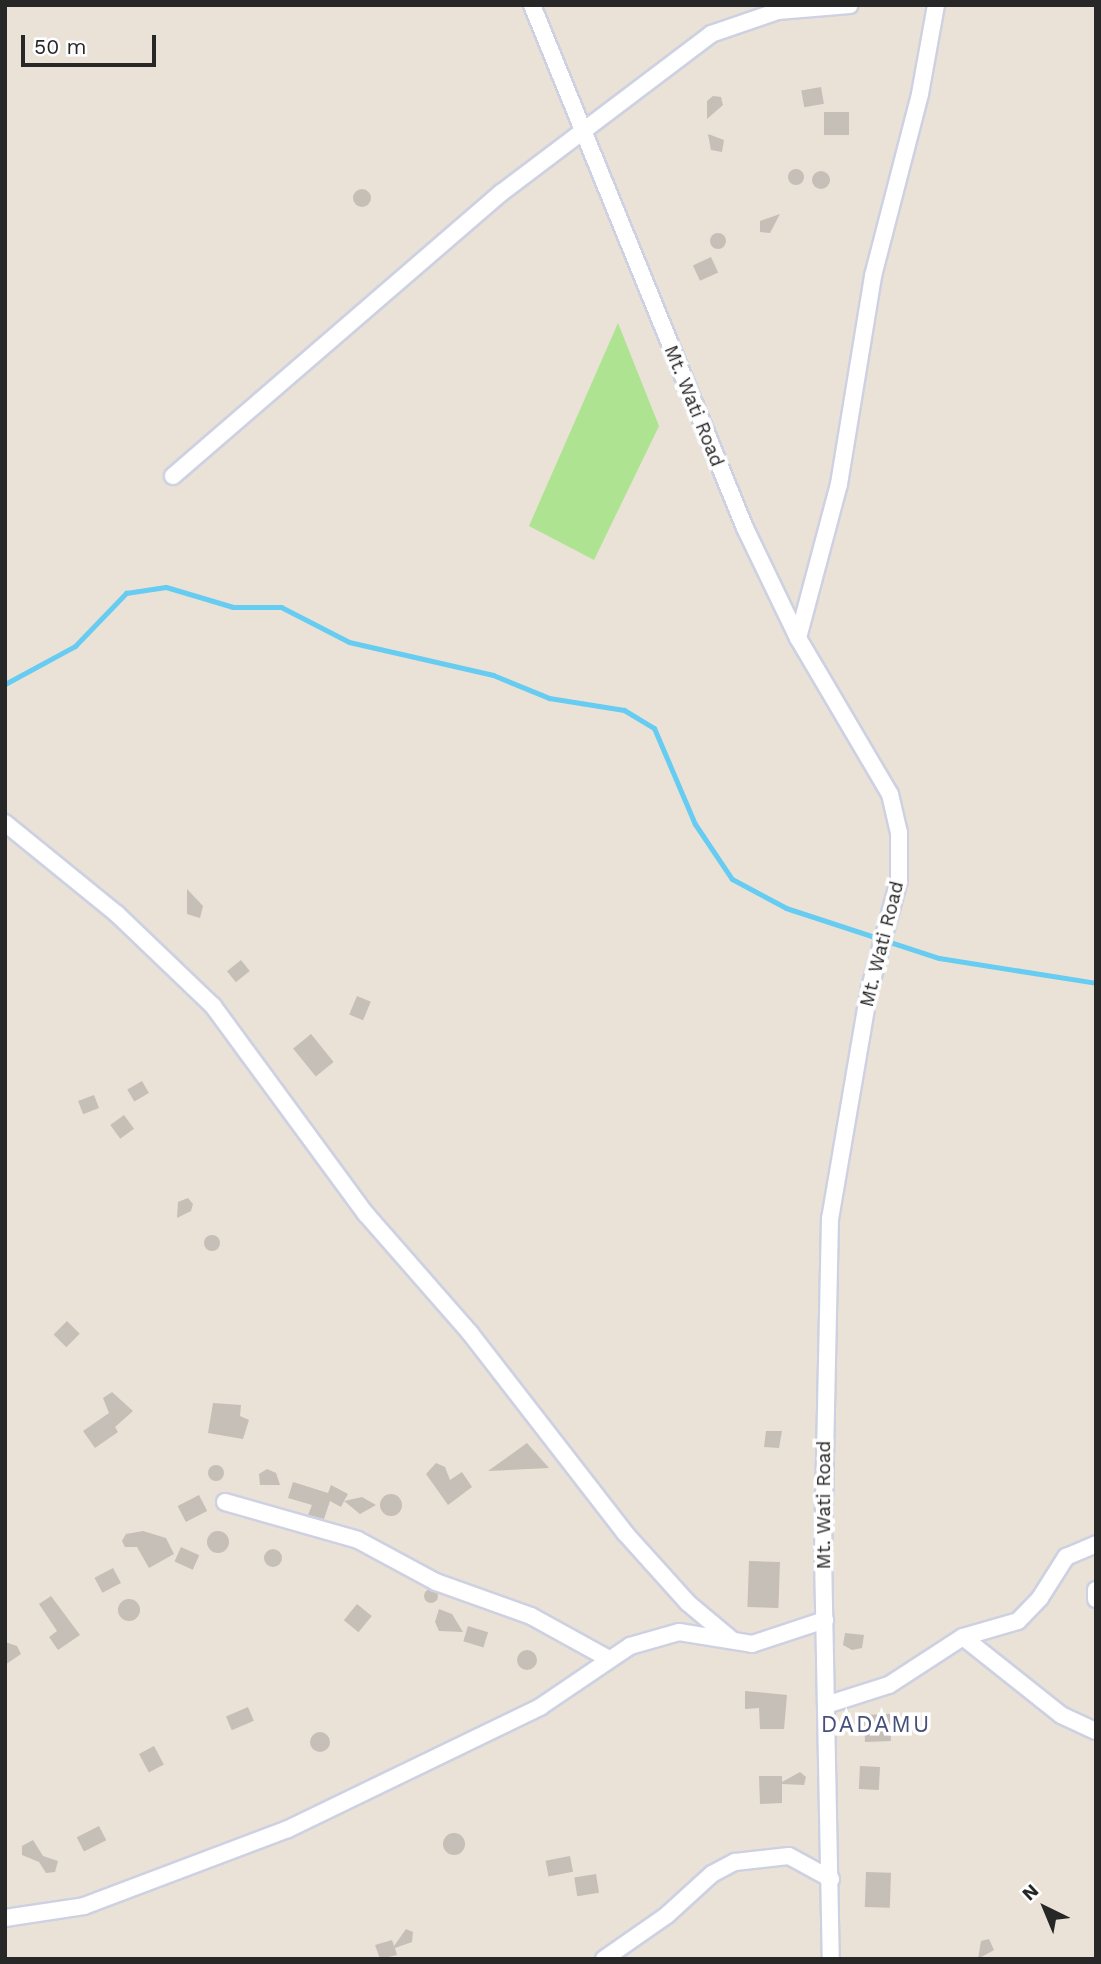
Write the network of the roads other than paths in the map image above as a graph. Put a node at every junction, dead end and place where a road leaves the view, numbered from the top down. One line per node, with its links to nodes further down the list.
1 (533, 5): 4 (street, Mt. Wati Road)
2 (849, 5): 4 (street)
3 (936, 5): 6 (street)
4 (581, 132): 5 (street); 6 (street, Mt. Wati Road)
5 (173, 475)
6 (798, 638): 12 (street, Mt. Wati Road)
7 (5, 823): 14 (street)
8 (225, 1502): 15 (street)
9 (1096, 1544): 13 (street)
10 (1096, 1590): 11 (street)
11 (1096, 1599)
12 (825, 1620): 14 (street); 16 (street, Mt. Wati Road)
13 (963, 1637): 16 (street); 17 (street)
14 (732, 1640): 15 (street)
15 (607, 1658): 19 (street)
16 (829, 1704): 18 (street, Mt. Wati Road)
17 (1096, 1731)
18 (831, 1879): 20 (street); 21 (street, Mt. Wati Road)
19 (5, 1918)
20 (604, 1959)
21 (831, 1959)

